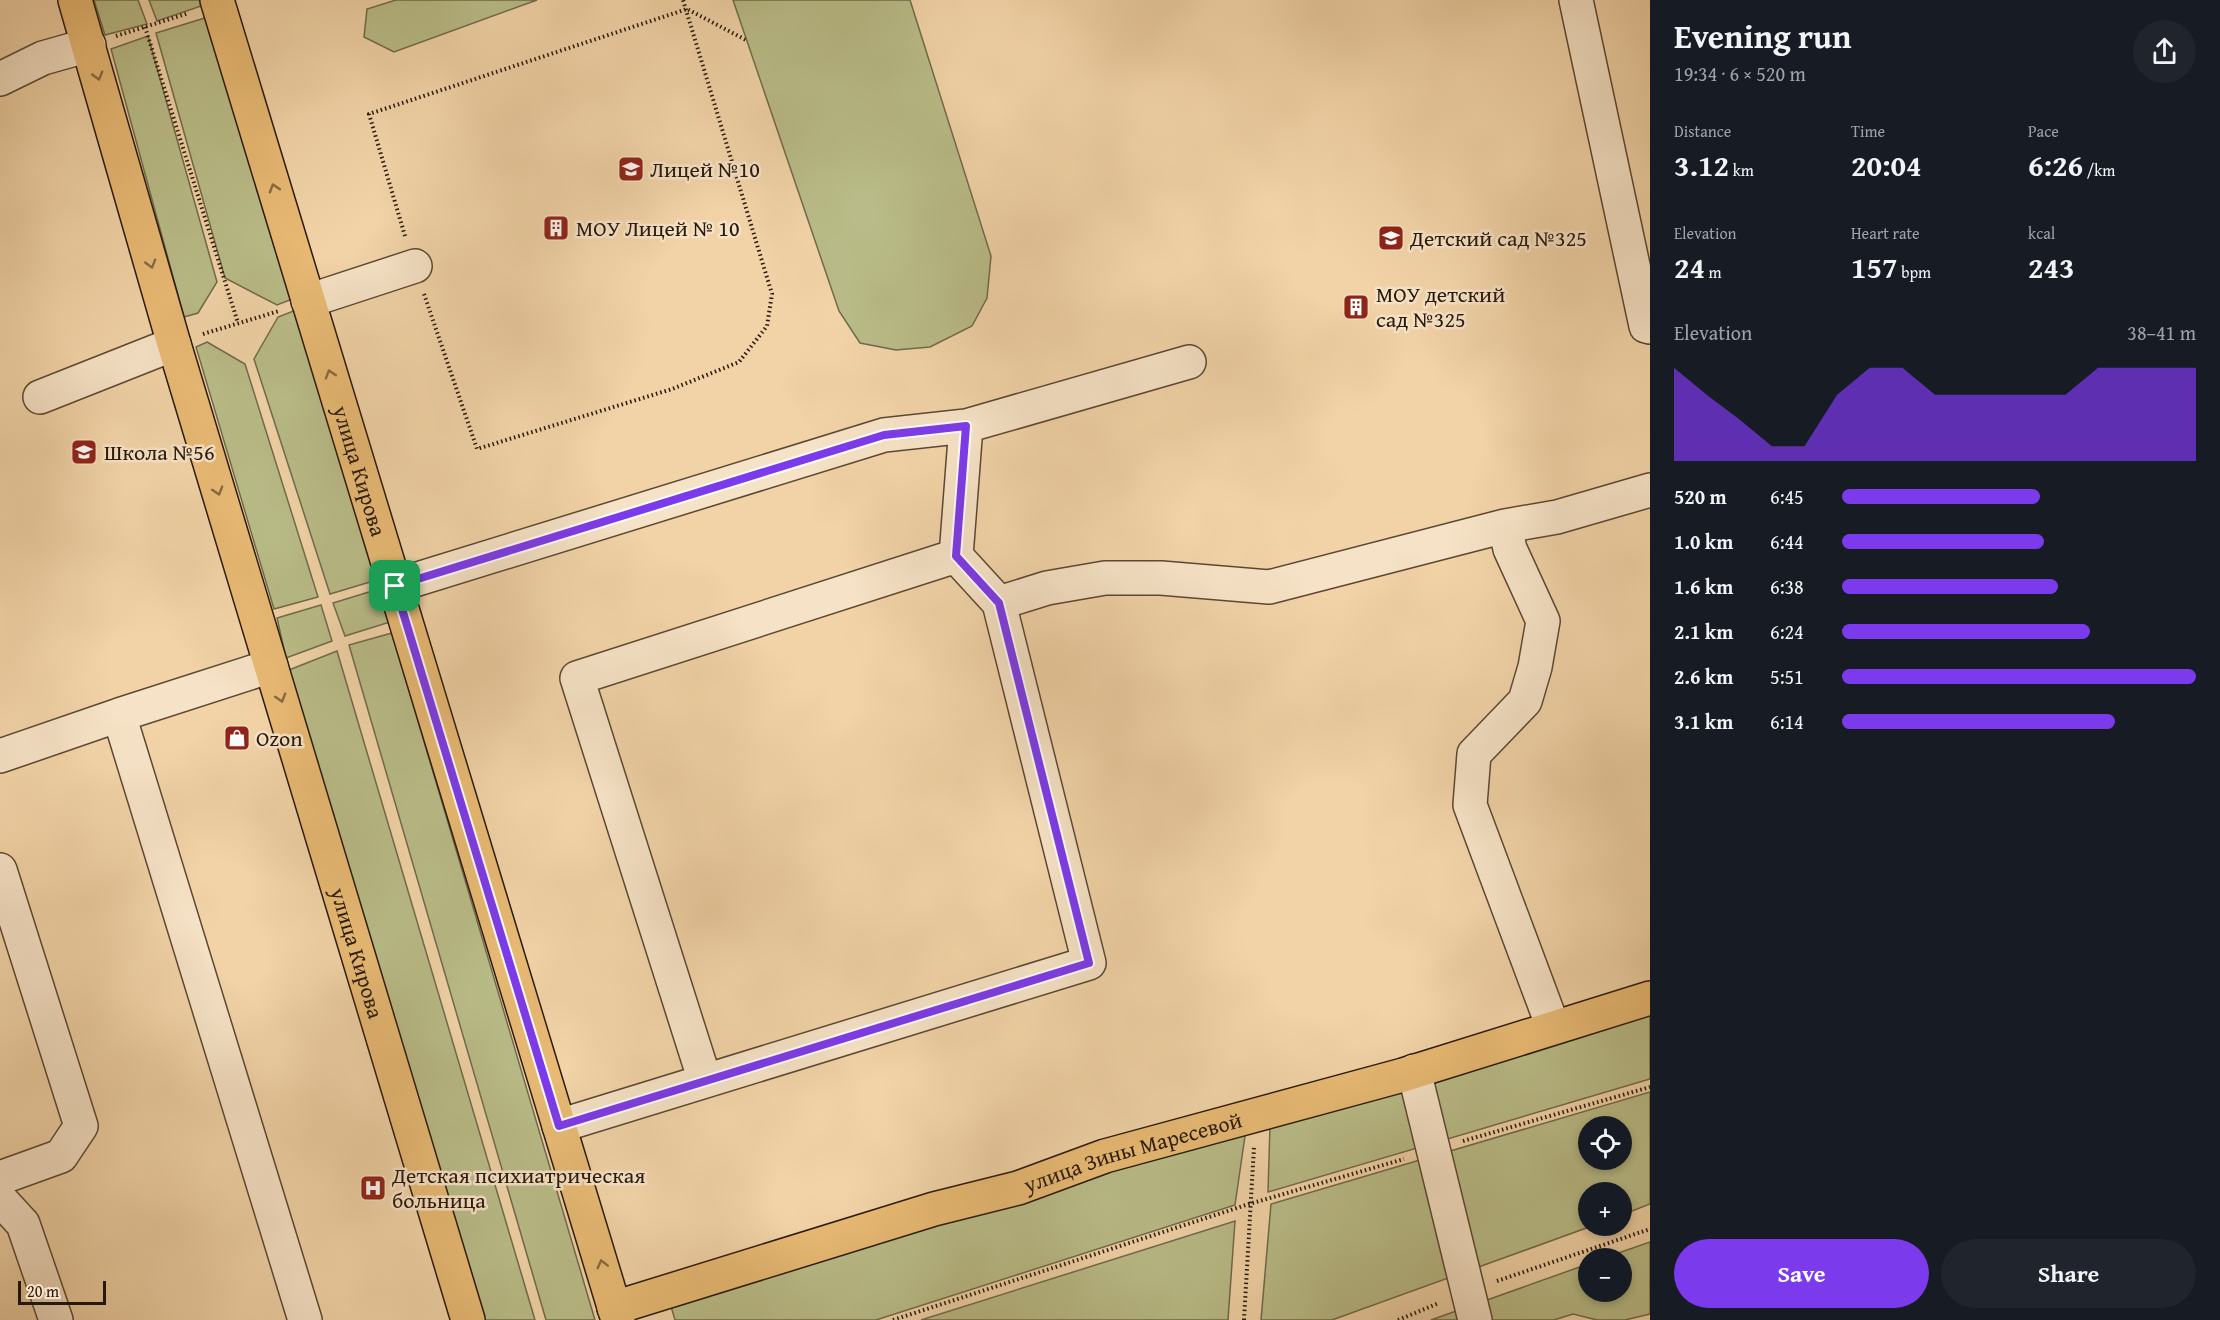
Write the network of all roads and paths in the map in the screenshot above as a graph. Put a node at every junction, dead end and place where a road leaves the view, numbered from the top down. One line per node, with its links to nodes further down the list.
1 (75, 0): 8 (main road, улица Кирова)
2 (683, 0): 5 (path)
3 (1576, 0): 13 (street)
4 (223, 1): 6 (path); 11 (main road, улица Кирова, one-way to 4)
5 (687, 9): 7 (path); 10 (path); 10 (path)
6 (145, 27): 8 (path); 12 (path)
7 (746, 40)
8 (89, 45): 9 (street); 14 (main road, улица Кирова, one-way to 14)
9 (0, 78)
10 (415, 266): 11 (street)
11 (308, 302): 12 (path); 21 (main road, улица Кирова, one-way to 11)
12 (238, 323): 14 (path)
13 (1650, 327)
14 (174, 344): 16 (street); 23 (main road, улица Кирова, one-way to 23)
15 (1189, 362): 17 (street)
16 (40, 397)
17 (966, 426): 20 (street); 21 (street)
18 (1650, 490): 19 (street)
19 (1504, 526): 22 (street); 28 (street)
20 (956, 556): 22 (street); 30 (street)
21 (395, 586): 33 (main road, улица Кирова)
22 (999, 603): 30 (street)
23 (271, 666): 24 (street); 43 (main road, улица Кирова, one-way to 43)
24 (119, 716): 25 (street); 42 (street)
25 (0, 756)
26 (0, 870): 35 (street)
27 (1650, 998): 28 (main road, улица Зины Маресевой)
28 (1552, 1027): 29 (main road, улица Зины Маресевой)
29 (1414, 1071): 32 (main road, улица Зины Маресевой); 34 (street)
30 (705, 1081): 33 (street)
31 (1650, 1087): 34 (path)
32 (1257, 1114): 37 (path); 40 (main road, улица Зины Маресевой)
33 (559, 1126): 40 (main road, улица Кирова, one-way to 33)
34 (1433, 1150): 37 (path); 39 (street)
35 (0, 1178)
36 (0, 1199): 41 (street)
37 (1249, 1204): 44 (path); 45 (path)
38 (1650, 1228): 39 (path)
39 (1471, 1306): 46 (path)
40 (616, 1314)
41 (56, 1320)
42 (305, 1320)
43 (468, 1320)
44 (893, 1320)
45 (1244, 1320)
46 (1398, 1320)

